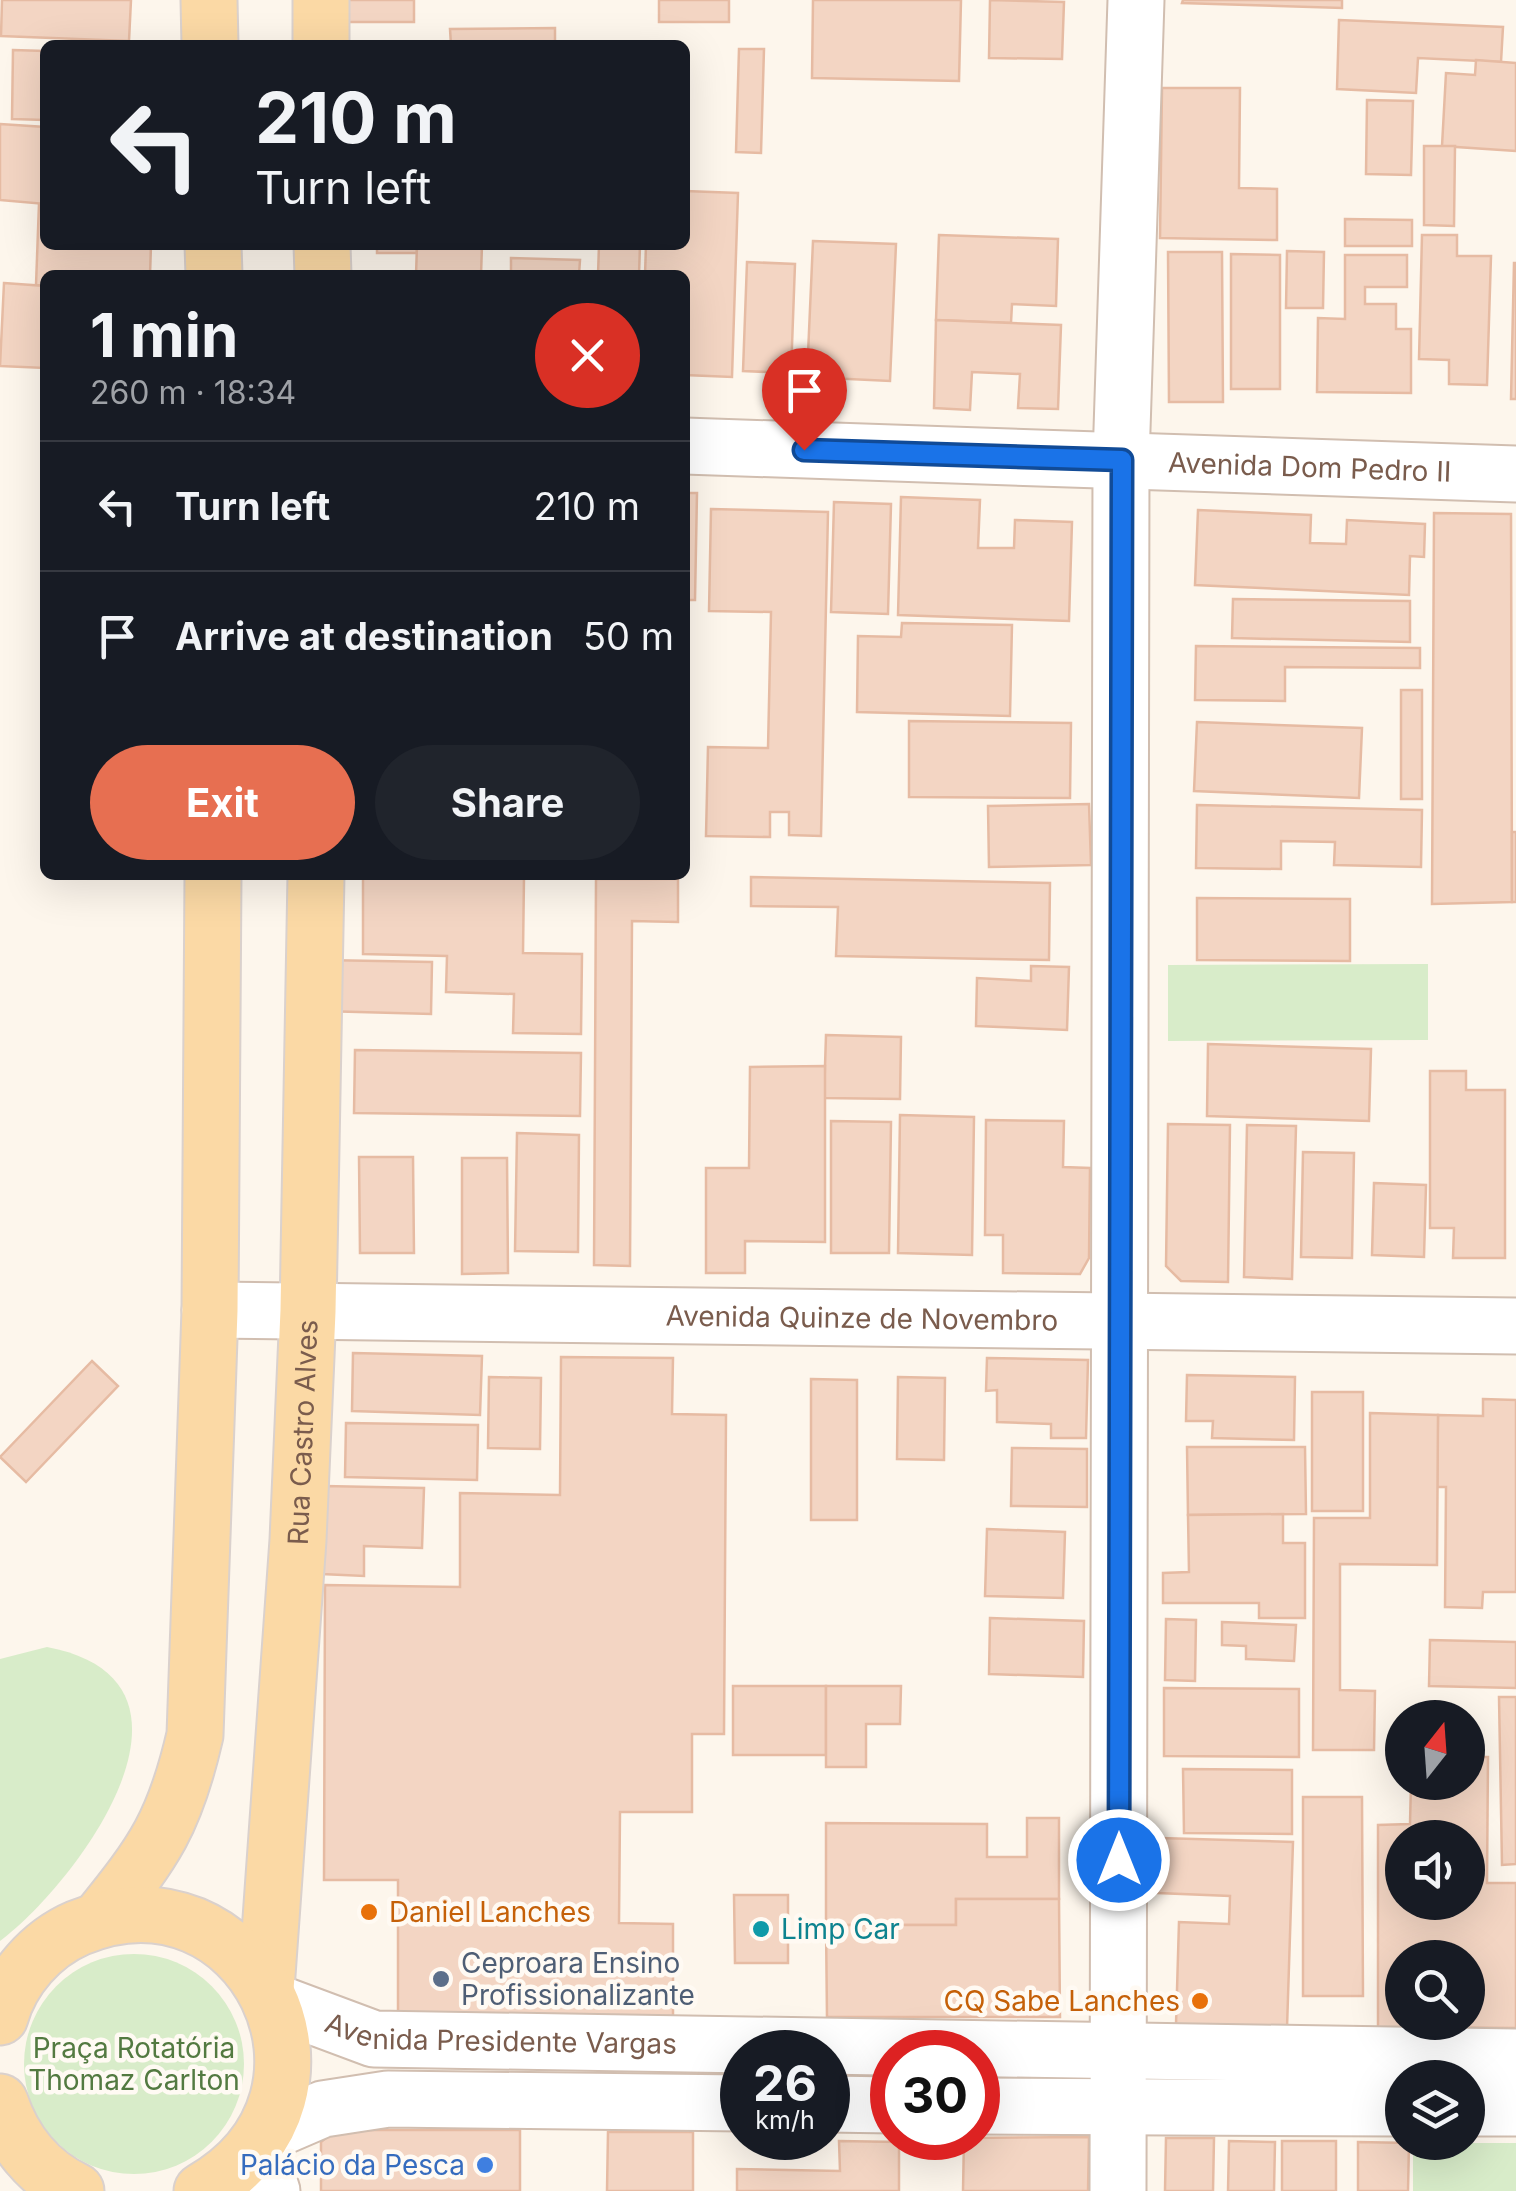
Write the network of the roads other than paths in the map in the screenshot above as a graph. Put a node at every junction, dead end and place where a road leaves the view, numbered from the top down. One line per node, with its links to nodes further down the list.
1 (209, 0): 4 (main road)
2 (321, 0): 5 (main road)
3 (1136, 0): 7 (street)
4 (210, 40)
5 (321, 40)
6 (690, 446): 7 (street, Avenida Dom Pedro II)
7 (1122, 460): 8 (street, Avenida Dom Pedro II); 13 (street)
8 (1516, 474)
9 (213, 880): 11 (main road)
10 (316, 880): 12 (main road, Rua Castro Alves)
11 (210, 1310): 12 (street, Avenida Quinze de Novembro); 15 (main road)
12 (308, 1312): 13 (street, Avenida Quinze de Novembro); 17 (main road, Rua Castro Alves)
13 (1119, 1319): 14 (street, Avenida Quinze de Novembro); 19 (street)
14 (1516, 1326)
15 (99, 1920): 16 (main road); 17 (main road)
16 (15, 1970): 18 (main road)
17 (269, 1995): 19 (street, Avenida Presidente Vargas); 28 (main road)
18 (0, 2018)
19 (1118, 2054): 20 (street, Avenida Presidente Vargas); 24 (street)
20 (1516, 2057)
21 (0, 2102): 30 (main road)
22 (720, 2103): 28 (street)
23 (1000, 2106): 24 (street)
24 (1117, 2107): 25 (street); 32 (street)
25 (1385, 2108)
26 (1485, 2108): 27 (street)
27 (1516, 2108)
28 (264, 2158): 31 (main road)
29 (0, 2166): 30 (main road)
30 (70, 2188)
31 (202, 2191)
32 (1118, 2191)

